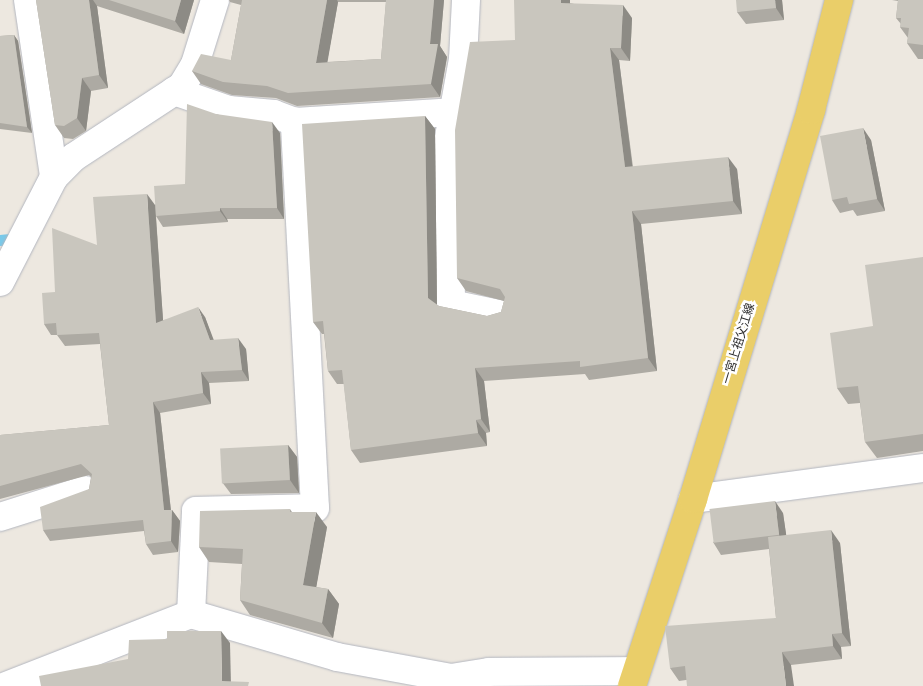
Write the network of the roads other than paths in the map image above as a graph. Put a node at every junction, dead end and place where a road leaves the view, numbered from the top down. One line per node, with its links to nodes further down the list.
1 (28, 0): 8 (street)
2 (215, 0): 5 (street)
3 (466, 0): 6 (street)
4 (839, 0): 13 (main road, 一宮上祖父江線)
5 (174, 91): 7 (street); 8 (street)
6 (452, 112): 7 (street); 10 (street)
7 (295, 122): 15 (street)
8 (54, 177): 9 (street)
9 (0, 282)
10 (499, 314)
11 (923, 468): 13 (street)
12 (85, 490): 14 (street)
13 (693, 499): 16 (main road, 一宮上祖父江線)
14 (0, 518)
15 (191, 614): 17 (street); 18 (street)
16 (634, 679): 17 (street)
17 (450, 682)
18 (6, 686)

